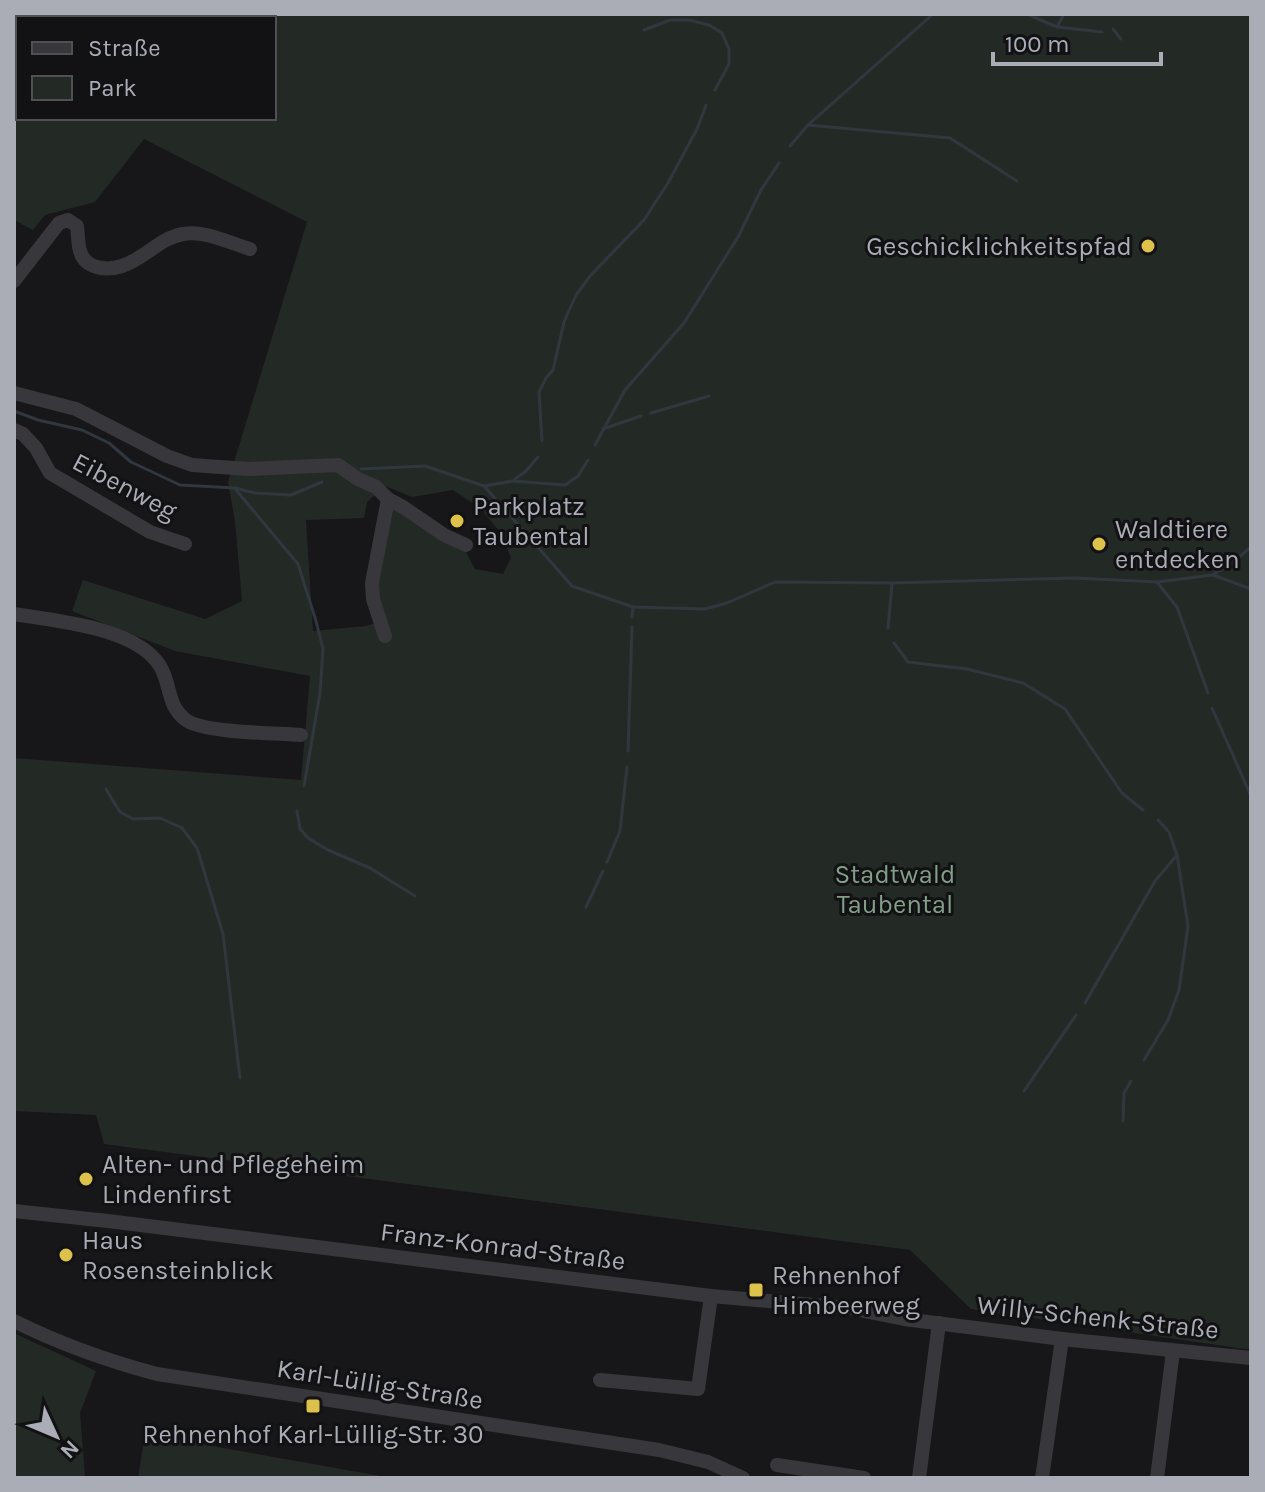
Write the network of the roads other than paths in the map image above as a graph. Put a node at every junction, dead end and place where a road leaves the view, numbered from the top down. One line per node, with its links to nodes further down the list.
1 (250, 249): 2 (street)
2 (14, 281)
3 (14, 393): 5 (street)
4 (14, 430): 6 (street, Eibenweg)
5 (388, 499): 7 (street); 9 (street)
6 (185, 544)
7 (466, 545)
8 (14, 614): 10 (street)
9 (385, 636)
10 (301, 735)
11 (14, 1211): 12 (street, Franz-Konrad-Straße)
12 (711, 1296): 14 (street, Franz-Konrad-Straße); 18 (street)
13 (14, 1321): 20 (street, Karl-Lüllig-Straße)
14 (939, 1323): 15 (street, Willy-Schenk-Straße); 22 (street)
15 (1062, 1339): 16 (street, Willy-Schenk-Straße); 23 (street)
16 (1173, 1351): 17 (street, Willy-Schenk-Straße); 24 (street)
17 (1251, 1358)
18 (600, 1380)
19 (777, 1465): 21 (street)
20 (743, 1478)
21 (864, 1478)
22 (919, 1478)
23 (1042, 1478)
24 (1157, 1478)

